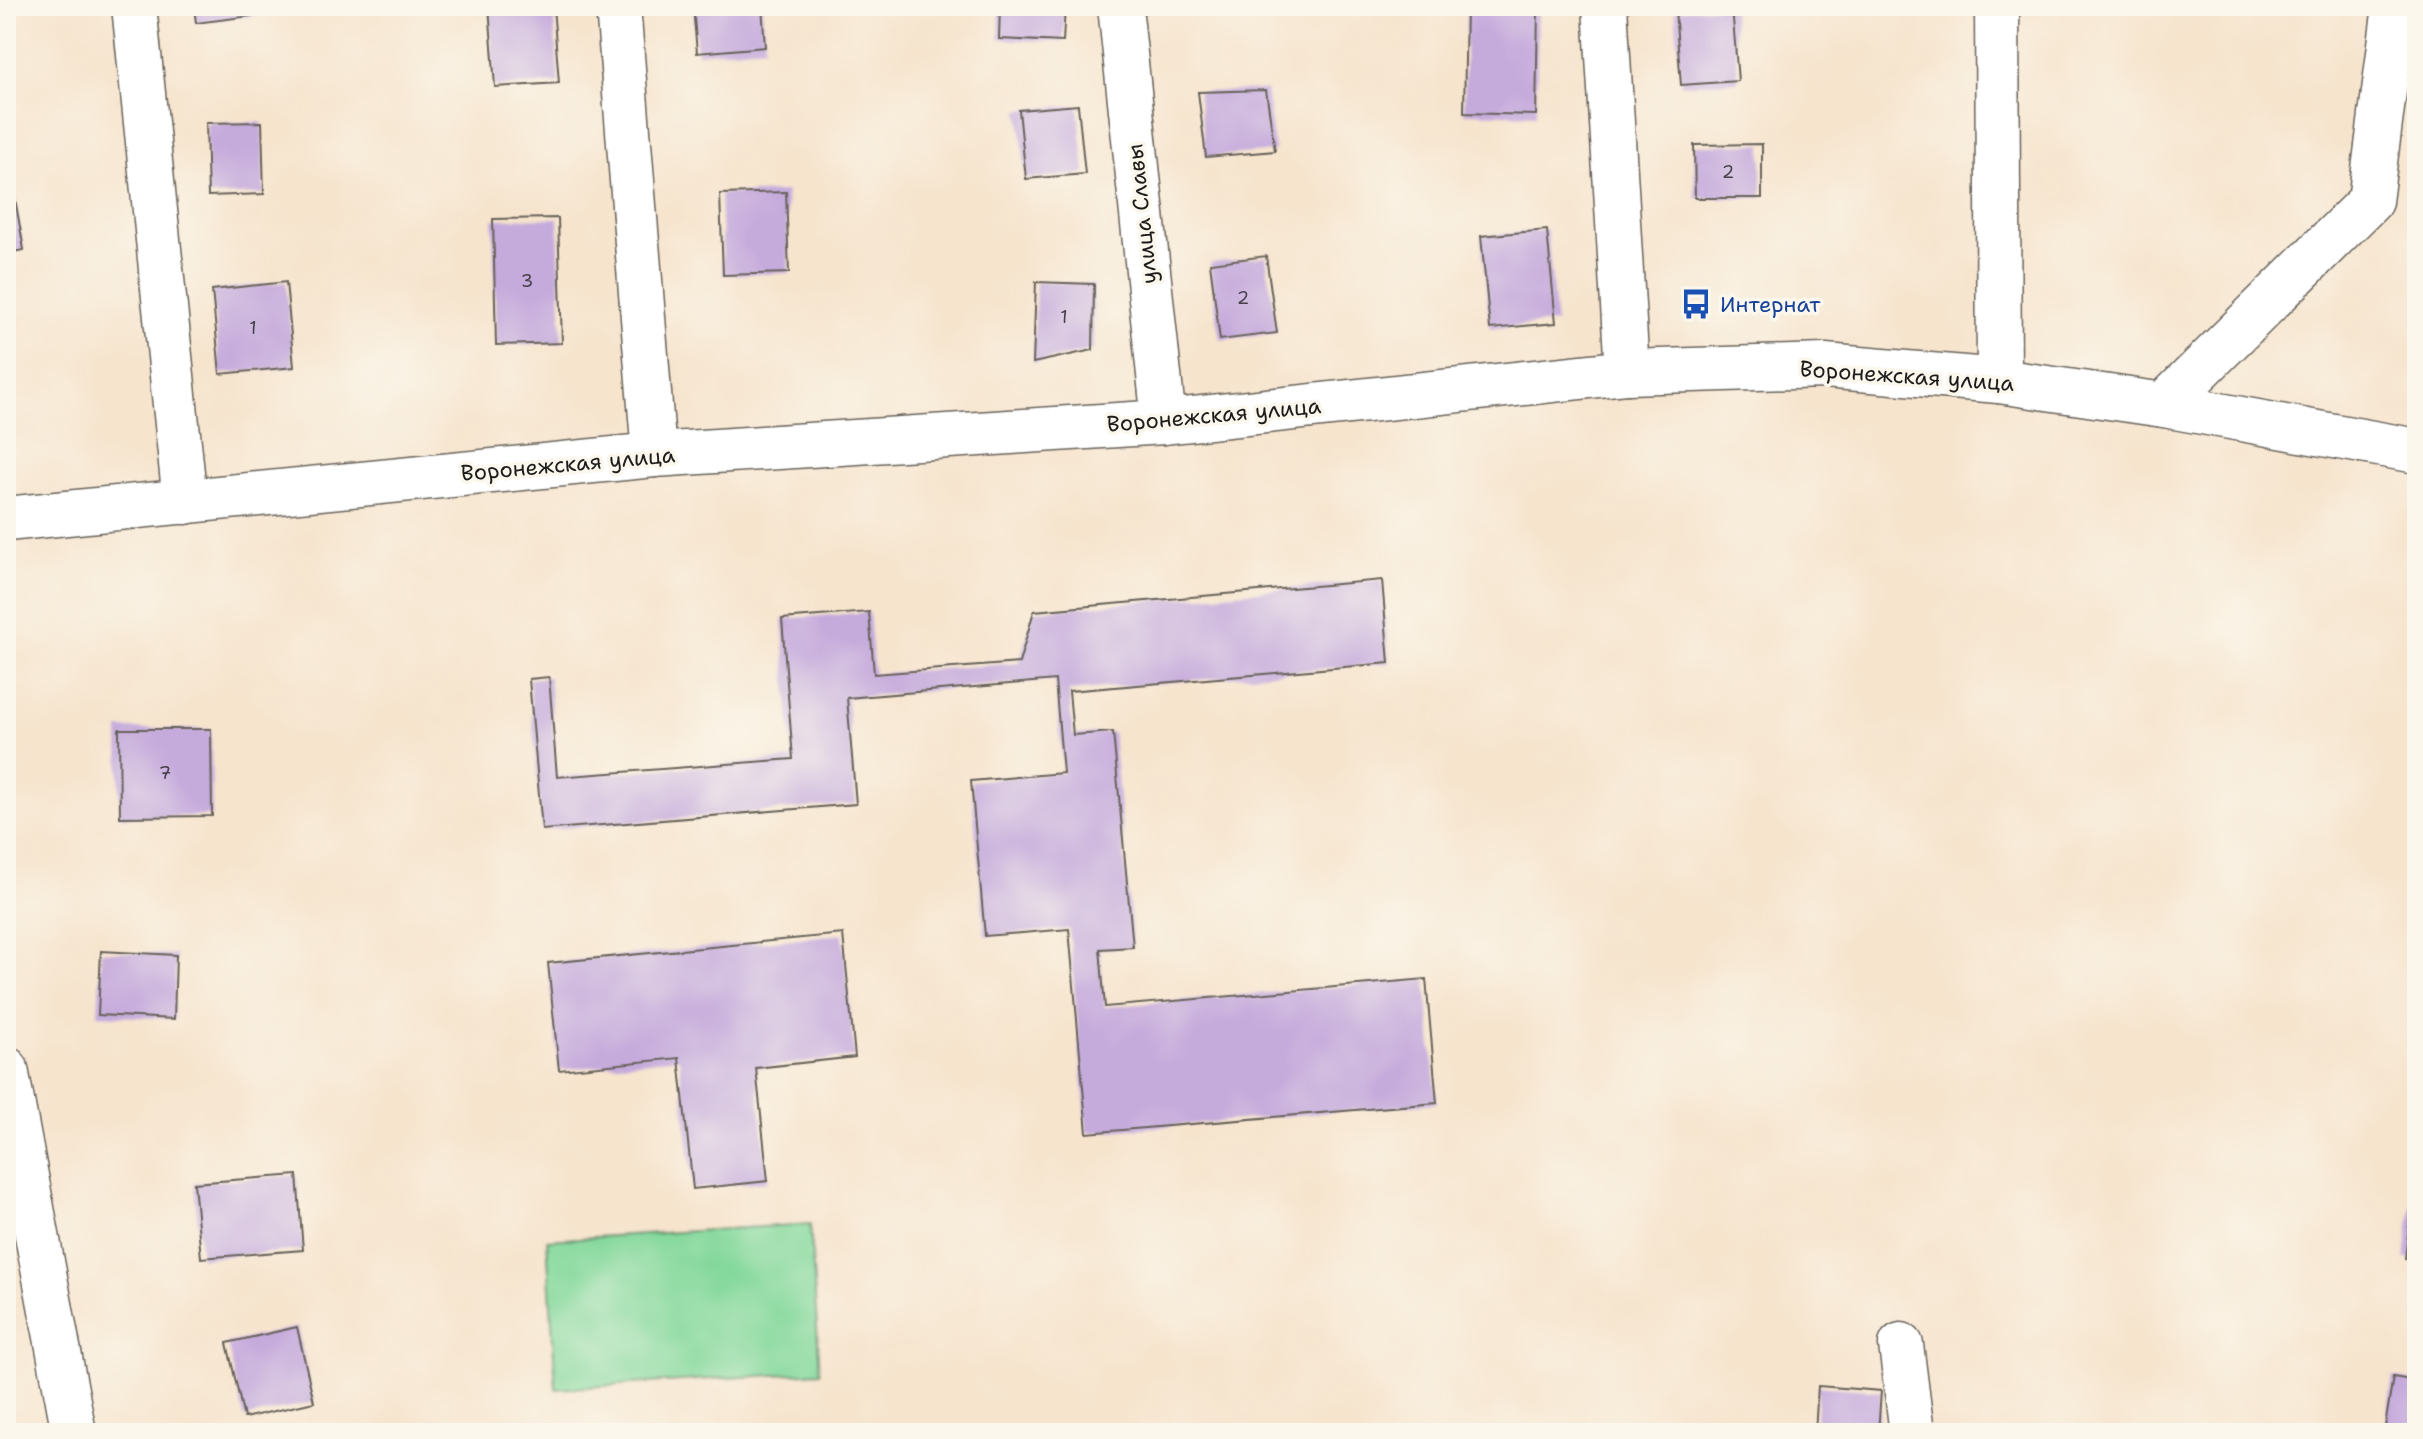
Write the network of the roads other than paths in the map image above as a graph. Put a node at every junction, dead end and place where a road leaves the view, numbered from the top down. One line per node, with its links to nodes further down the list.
1 (134, 6): 13 (street)
2 (618, 6): 12 (street)
3 (1120, 6): 10 (street, улица Славы)
4 (1605, 6): 7 (street)
5 (1997, 6): 8 (street)
6 (2395, 6): 9 (street)
7 (1627, 372): 8 (street, Воронежская улица); 10 (street, Воронежская улица)
8 (1999, 381): 9 (street, Воронежская улица)
9 (2164, 405): 11 (street, Воронежская улица)
10 (1164, 422): 12 (street, Воронежская улица)
11 (2417, 451)
12 (654, 455): 13 (street, Воронежская улица)
13 (185, 502): 14 (street, Воронежская улица)
14 (6, 519)
15 (6, 1069): 17 (street)
16 (1901, 1345): 18 (street)
17 (74, 1433)
18 (1912, 1433)

